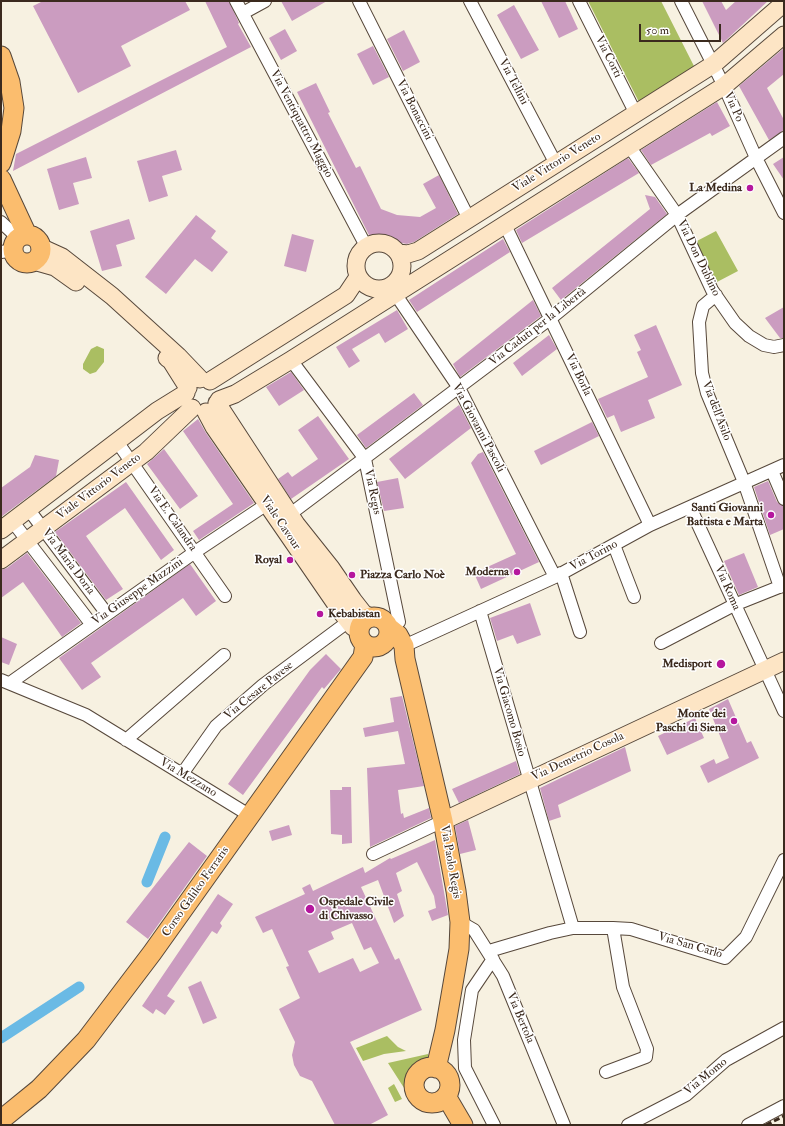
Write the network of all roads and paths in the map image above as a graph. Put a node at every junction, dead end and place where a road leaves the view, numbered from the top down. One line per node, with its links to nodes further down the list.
1 (236, 1): 8 (street, Via Ventiquattro Maggio)
2 (265, 1): 8 (street)
3 (359, 1): 22 (street, Via Bonaccini)
4 (470, 1): 18 (street, Via Tellini)
5 (579, 1): 13 (street, Via Corti)
6 (681, 1): 11 (street, Via Po)
7 (784, 3): 11 (main road, Viale Vittorio Veneto)
8 (243, 13): 25 (street, Via Ventiquattro Maggio)
9 (784, 35): 12 (main road, Viale Vittorio Veneto)
10 (1, 56): 17 (main road)
11 (714, 64): 12 (street, Via Po); 13 (main road, Viale Vittorio Veneto)
12 (724, 86): 15 (main road, Viale Vittorio Veneto); 16 (street, Via Po)
13 (636, 114): 18 (main road, Viale Vittorio Veneto)
14 (784, 138): 16 (street, Via Caduti per la Libertà)
15 (629, 146): 21 (street, Via Don Dublino); 24 (main road, Viale Vittorio Veneto)
16 (757, 160): 20 (street, Via Po); 21 (street, Via Caduti per la Libertà)
17 (1, 163)
18 (556, 164): 22 (main road, Viale Vittorio Veneto)
19 (1, 179): 26 (main road)
20 (784, 213)
21 (677, 215): 30 (street, Via Don Dublino); 31 (street, Via Caduti per la Libertà)
22 (469, 219): 27 (main road, Viale Vittorio Veneto)
23 (1, 222): 26 (street)
24 (505, 225): 29 (main road, Viale Vittorio Veneto); 31 (street, Via Borla)
25 (366, 246): 27 (main road); 28 (main road)
26 (16, 251): 35 (main road, Viale Cavour)
27 (398, 253): 29 (main road)
28 (358, 277): 29 (main road); 35 (main road, Viale Vittorio Veneto)
29 (389, 291): 33 (main road, Viale Vittorio Veneto); 34 (street, Via Giovanni Pascoli)
30 (716, 295): 32 (street, Via Don Dublino); 41 (street, Via dell'Asilo)
31 (551, 318): 34 (street, Via Caduti per la Libertà); 47 (street, Via Borla)
32 (784, 345)
33 (291, 360): 35 (main road, Viale Vittorio Veneto); 37 (street, Via Regis)
34 (459, 388): 37 (street, Via Caduti per la Libertà); 54 (street, Via Giovanni Pascoli)
35 (202, 395): 36 (main road, Viale Vittorio Veneto); 38 (main road, Viale Vittorio Veneto); 43 (main road, Viale Cavour); 46 (main road, Viale Cavour)
36 (118, 443): 38 (street, Via E. Calandra); 45 (main road, Viale Vittorio Veneto)
37 (365, 459): 46 (street, Via Caduti per la Libertà); 61 (street, Via Regis)
38 (133, 463): 49 (main road, Viale Vittorio Veneto); 52 (street, Via E. Calandra)
39 (784, 465): 40 (street, Via Torino)
40 (772, 471): 41 (street, Via Torino); 42 (street)
41 (744, 482): 44 (street, Via Torino); 55 (street, Via dell'Asilo)
42 (784, 499)
43 (267, 504): 52 (street, Via Giuseppe Mazzini); 63 (main road, Viale Cavour)
44 (690, 506): 47 (street, Via Torino); 58 (street, Via Roma)
45 (29, 510): 48 (main road, Viale Vittorio Veneto); 49 (street, Via Maria Doria)
46 (289, 515): 63 (main road, Viale Cavour)
47 (650, 525): 51 (street, Via Torino)
48 (7, 526): 50 (street, Via Maria Doria)
49 (43, 528): 50 (main road, Viale Vittorio Veneto); 60 (street, Via Maria Doria)
50 (27, 540): 53 (main road, Viale Vittorio Veneto); 62 (street, Via Maria Doria)
51 (614, 545): 54 (street, Via Torino); 57 (street)
52 (195, 552): 56 (street, Via E. Calandra); 60 (street, Via Giuseppe Mazzini)
53 (1, 560)
54 (558, 575): 59 (street, Via Torino); 64 (street, Via Giovanni Pascoli)
55 (782, 586): 58 (street)
56 (225, 596)
57 (634, 597)
58 (734, 605): 65 (street); 69 (street, Via Roma)
59 (480, 611): 66 (street, Via Torino); 74 (street, Via Giacomo Bosio)
60 (107, 614): 62 (street, Via Giuseppe Mazzini)
61 (393, 624): 63 (main road, Corso Galileo Ferraris); 66 (main road)
62 (92, 625): 70 (street, Via Giuseppe Mazzini)
63 (364, 632): 66 (main road); 73 (street, Via Cesare Pavese); 75 (main road, Corso Galileo Ferraris)
64 (580, 632)
65 (661, 643)
66 (404, 652): 76 (main road, Via Paolo Regis)
67 (224, 655): 72 (street)
68 (784, 661): 69 (main road, Via Demetrio Cosola)
69 (764, 670): 71 (street, Via Roma); 74 (main road, Via Demetrio Cosola)
70 (6, 682): 72 (street, Via Mezzano)
71 (784, 711)
72 (126, 740): 73 (street, Via Mezzano)
73 (182, 774): 75 (street, Via Mezzano)
74 (529, 780): 76 (main road, Via Demetrio Cosola); 80 (street, Via Giacomo Bosio)
75 (249, 815): 88 (main road, Corso Galileo Ferraris)
76 (443, 821): 77 (street, Via Demetrio Cosola); 79 (main road, Via Paolo Regis)
77 (373, 854)
78 (784, 860): 81 (street, Via San Carlo)
79 (460, 922): 82 (street, Via Bertola); 84 (main road, Via Paolo Regis)
80 (574, 928): 81 (street, Via San Carlo); 82 (street, Via San Carlo)
81 (613, 928): 85 (street)
82 (491, 955): 90 (street); 91 (street, Via Bertola)
83 (784, 1028): 92 (street, Via Momo)
84 (436, 1068): 86 (main road); 86 (main road)
85 (606, 1072)
86 (446, 1096): 89 (main road)
87 (784, 1106): 93 (street)
88 (1, 1120)
89 (463, 1125)
90 (494, 1125)
91 (564, 1125)
92 (628, 1125)
93 (748, 1125)

